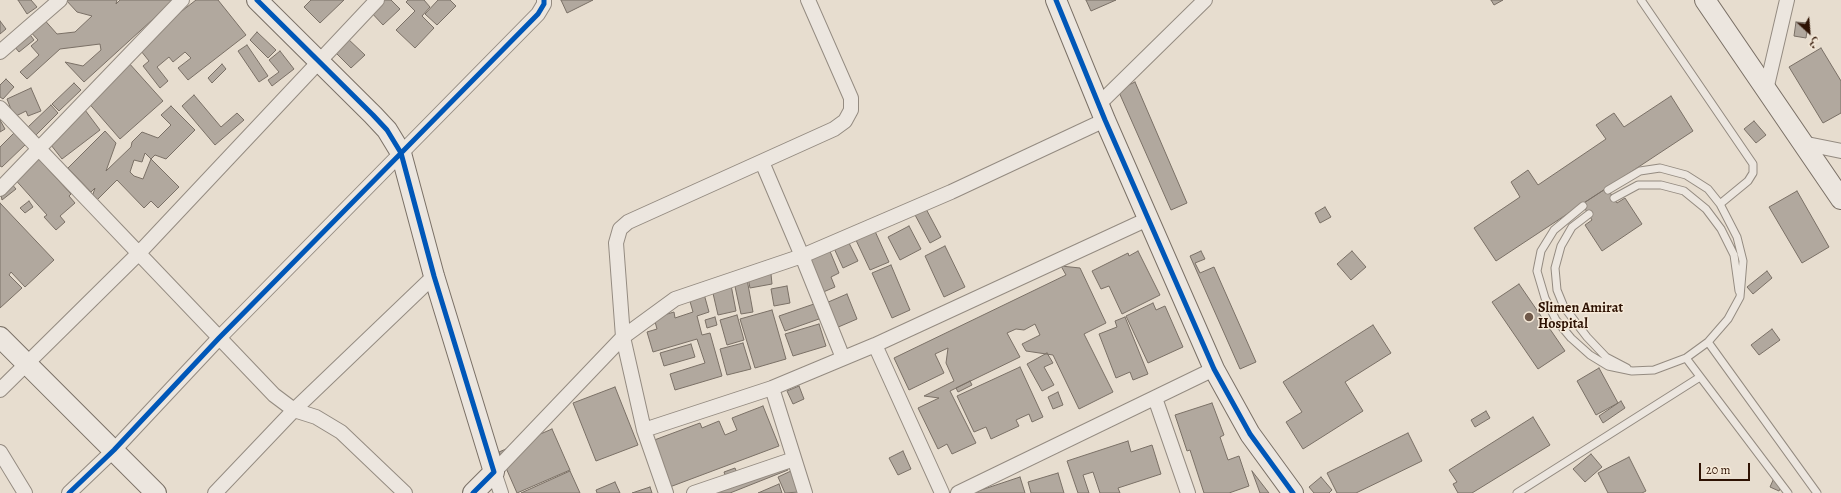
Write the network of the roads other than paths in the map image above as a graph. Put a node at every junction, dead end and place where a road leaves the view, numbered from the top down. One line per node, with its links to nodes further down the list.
1 (60, 0): 13 (street)
2 (182, 0): 19 (street)
3 (257, 0): 14 (street)
4 (376, 0): 14 (street)
5 (544, 0): 21 (street)
6 (808, 0): 22 (street)
7 (1056, 0): 17 (street)
8 (1205, 0): 17 (street)
9 (1705, 0): 12 (street)
10 (1787, 0): 15 (street)
11 (1641, 1): 27 (lane)
12 (1718, 8): 15 (street)
13 (0, 52)
14 (320, 61): 21 (street); 31 (street)
15 (1766, 90): 18 (street)
16 (0, 108): 19 (street)
17 (1102, 112): 30 (street); 32 (street)
18 (1802, 143): 20 (street); 26 (street)
19 (38, 150): 23 (street); 31 (street)
20 (1841, 151)
21 (402, 153): 33 (street); 37 (street)
22 (762, 162): 32 (street); 36 (street)
23 (0, 189)
24 (1608, 190): 27 (lane)
25 (1614, 198): 34 (lane)
26 (1841, 199)
27 (1720, 204): 34 (lane)
28 (1584, 206): 44 (lane)
29 (1589, 214): 44 (lane)
30 (1150, 218): 39 (street); 43 (street)
31 (139, 253): 37 (street); 42 (street)
32 (802, 256): 36 (street); 40 (street)
33 (434, 276): 49 (street); 54 (street)
34 (1740, 297): 38 (lane)
35 (0, 337): 42 (street)
36 (623, 337): 50 (street); 54 (street)
37 (219, 338): 49 (street); 51 (street)
38 (1708, 342): 41 (lane); 71 (lane)
39 (875, 345): 40 (street); 65 (street)
40 (843, 358): 46 (street)
41 (1686, 358): 44 (lane); 45 (lane)
42 (26, 363): 47 (street); 51 (street)
43 (1214, 369): 48 (street); 68 (street)
44 (1632, 371)
45 (1700, 377): 69 (lane); 70 (lane)
46 (772, 388): 50 (street); 53 (street)
47 (0, 390)
48 (1155, 398): 66 (street); 67 (street)
49 (294, 410): 58 (street); 59 (street)
50 (644, 430): 62 (street)
51 (114, 450): 56 (street); 57 (street)
52 (0, 452): 55 (street)
53 (794, 459): 63 (street); 64 (street)
54 (494, 472): 60 (street); 61 (street)
55 (25, 493)
56 (69, 493)
57 (156, 493)
58 (216, 493)
59 (405, 493)
60 (473, 493)
61 (501, 493)
62 (666, 493)
63 (694, 493)
64 (805, 493)
65 (942, 493)
66 (958, 493)
67 (1188, 493)
68 (1293, 493)
69 (1517, 493)
70 (1788, 493)
71 (1817, 493)

